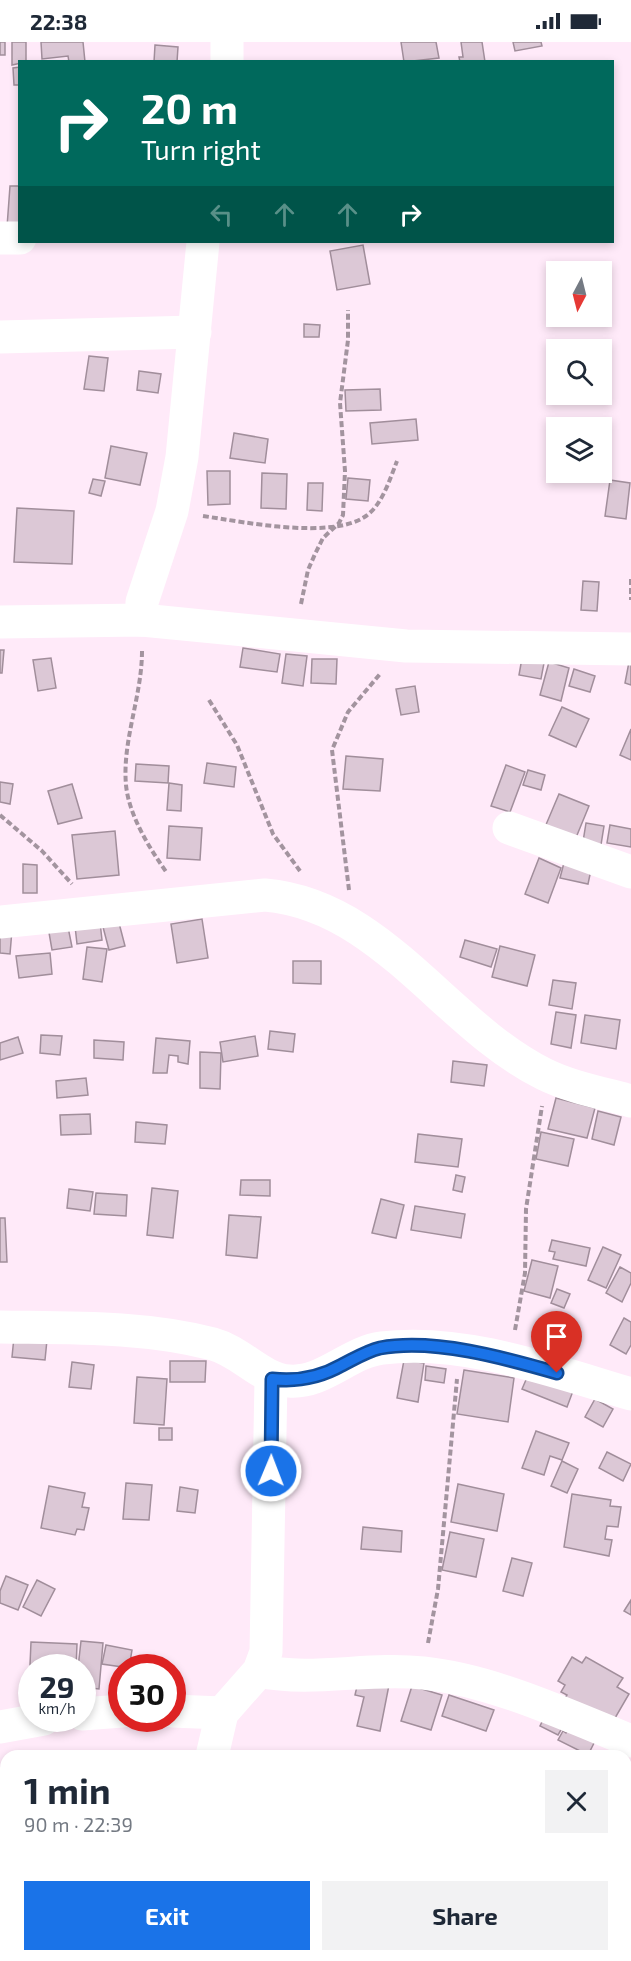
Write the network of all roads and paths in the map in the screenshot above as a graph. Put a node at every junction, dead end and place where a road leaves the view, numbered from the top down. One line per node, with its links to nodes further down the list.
1 (227, 42): 2 (street)
2 (227, 60)
3 (0, 238): 4 (street)
4 (18, 238)
5 (203, 243): 7 (street)
6 (348, 310): 11 (path)
7 (195, 332): 8 (street); 10 (street)
8 (0, 337)
9 (397, 461): 11 (path)
10 (172, 511): 11 (path); 14 (street)
11 (334, 529): 16 (path)
12 (631, 579): 13 (path)
13 (631, 600)
14 (142, 620): 15 (street); 16 (street); 23 (path)
15 (0, 622)
16 (295, 634): 17 (street)
17 (405, 646): 18 (street); 27 (path)
18 (631, 649)
19 (209, 700): 24 (path)
20 (0, 815): 25 (path)
21 (508, 828): 22 (street)
22 (631, 872)
23 (194, 903): 24 (street); 25 (street)
24 (321, 907): 27 (street)
25 (94, 914): 26 (street)
26 (0, 922)
27 (356, 930): 28 (street)
28 (544, 1074): 29 (street); 32 (path)
29 (631, 1101)
30 (0, 1327): 33 (street)
31 (461, 1352): 32 (street); 33 (street); 36 (path)
32 (504, 1359): 34 (street)
33 (272, 1379): 35 (street)
34 (631, 1394)
35 (259, 1671): 36 (street); 38 (street)
36 (421, 1672): 41 (street)
37 (186, 1712): 38 (street)
38 (222, 1713): 42 (street)
39 (18, 1724): 40 (street)
40 (0, 1727)
41 (631, 1741)
42 (213, 1750)

